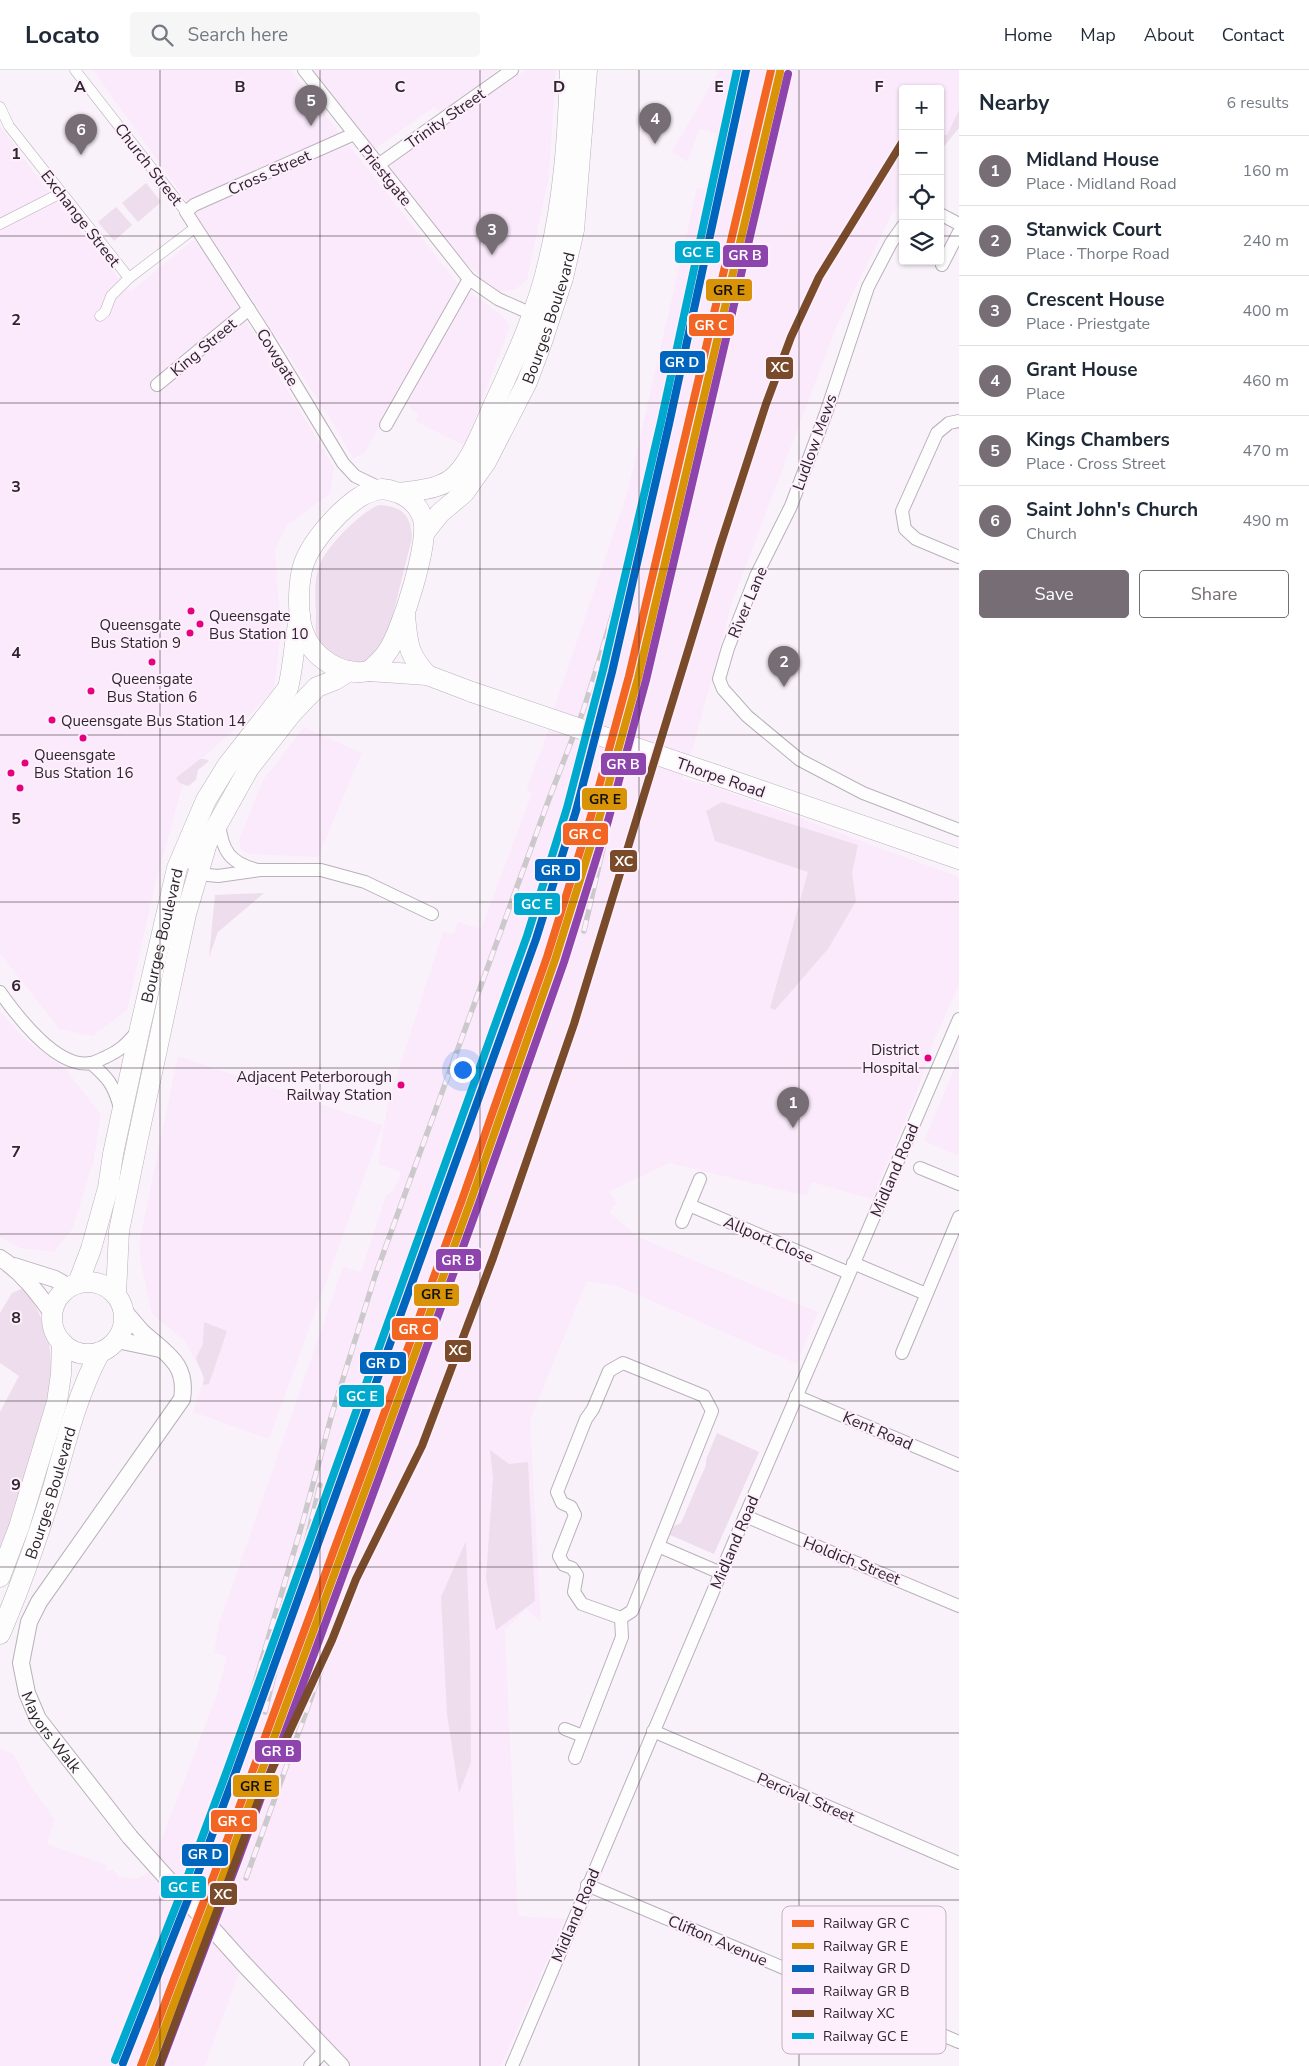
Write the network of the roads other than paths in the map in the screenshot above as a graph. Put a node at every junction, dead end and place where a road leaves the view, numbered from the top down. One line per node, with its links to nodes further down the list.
1 (74, 70): 10 (street, Church Street)
2 (304, 70): 7 (street, Priestgate)
3 (512, 70): 8 (street, Trinity Street)
4 (570, 70): 21 (main road, Bourges Boulevard)
5 (587, 70): 28 (main road, Bourges Boulevard)
6 (0, 107): 9 (street, Exchange Street)
7 (354, 134): 8 (street, Priestgate); 10 (street, Cross Street)
8 (378, 165): 19 (street, Priestgate)
9 (61, 193): 12 (street); 18 (street, Exchange Street)
10 (186, 212): 14 (street, Cowgate)
11 (944, 216): 13 (street)
12 (0, 224)
13 (959, 224)
14 (196, 227): 18 (street); 20 (street, Cowgate)
15 (899, 232): 27 (street, Ludlow Mews)
16 (959, 232): 17 (street)
17 (944, 261)
18 (129, 278): 22 (street)
19 (470, 278): 21 (street, Priestgate); 25 (street)
20 (249, 309): 23 (street, King Street); 26 (street, Cowgate)
21 (532, 314): 26 (main road, Bourges Boulevard)
22 (100, 316)
23 (158, 385)
24 (959, 422): 29 (street)
25 (386, 425)
26 (391, 491): 28 (main road); 31 (main road)
27 (780, 528): 36 (street, River Lane)
28 (425, 532): 30 (main road)
29 (959, 557)
30 (404, 614): 33 (main road); 34 (main road)
31 (300, 615): 32 (main road); 37 (main road, Bourges Boulevard)
32 (349, 671): 33 (main road); 35 (main road, Bourges Boulevard)
33 (369, 671): 34 (main road, Thorpe Road)
34 (427, 675): 38 (main road, Thorpe Road, bridge)
35 (219, 823): 39 (street); 40 (main road, Bourges Boulevard)
36 (959, 830)
37 (187, 841): 40 (street); 44 (main road, Bourges Boulevard)
38 (959, 859)
39 (260, 870): 40 (street); 41 (street)
40 (198, 874): 57 (main road, Bourges Boulevard)
41 (432, 914)
42 (0, 992): 45 (street)
43 (959, 1020): 54 (street, Midland Road)
44 (140, 1028): 45 (street); 46 (main road, Bourges Boulevard)
45 (91, 1063): 46 (street)
46 (122, 1118): 55 (main road, Bourges Boulevard)
47 (920, 1168): 49 (street)
48 (700, 1179): 50 (street)
49 (959, 1184)
50 (689, 1205): 52 (street); 54 (street, Allport Close)
51 (959, 1217): 56 (street)
52 (682, 1222)
53 (6, 1262): 55 (street); 58 (street)
54 (851, 1268): 56 (street, Allport Close); 64 (street, Midland Road)
55 (74, 1285): 57 (main road); 58 (main road)
56 (926, 1294): 63 (street)
57 (120, 1302): 59 (main road); 61 (street, Mayors Walk)
58 (52, 1313): 60 (main road)
59 (117, 1340): 61 (street); 62 (main road)
60 (62, 1342): 62 (main road); 69 (main road, Bourges Boulevard)
61 (164, 1350): 82 (street, Mayors Walk, bridge)
62 (100, 1352): 72 (main road, Bourges Boulevard)
63 (902, 1353)
64 (796, 1396): 65 (street, Kent Road); 66 (street, Midland Road)
65 (959, 1465)
66 (745, 1516): 68 (street, Midland Road); 70 (street, Holdich Street)
67 (658, 1546): 68 (street); 71 (street); 71 (street)
68 (721, 1573): 74 (street, Midland Road)
69 (0, 1577)
70 (959, 1606)
71 (621, 1618): 75 (street)
72 (0, 1634)
73 (565, 1729): 75 (street)
74 (653, 1731): 77 (street, Percival Street); 78 (street, Midland Road)
75 (583, 1736): 76 (street)
76 (575, 1758)
77 (959, 1863)
78 (587, 1885): 79 (street, Clifton Avenue); 85 (street, Midland Road)
79 (782, 1967)
80 (946, 2037): 81 (street, Clifton Avenue)
81 (959, 2042)
82 (326, 2049): 83 (street); 84 (street, Mayors Walk)
83 (310, 2066)
84 (341, 2066)
85 (512, 2066)

